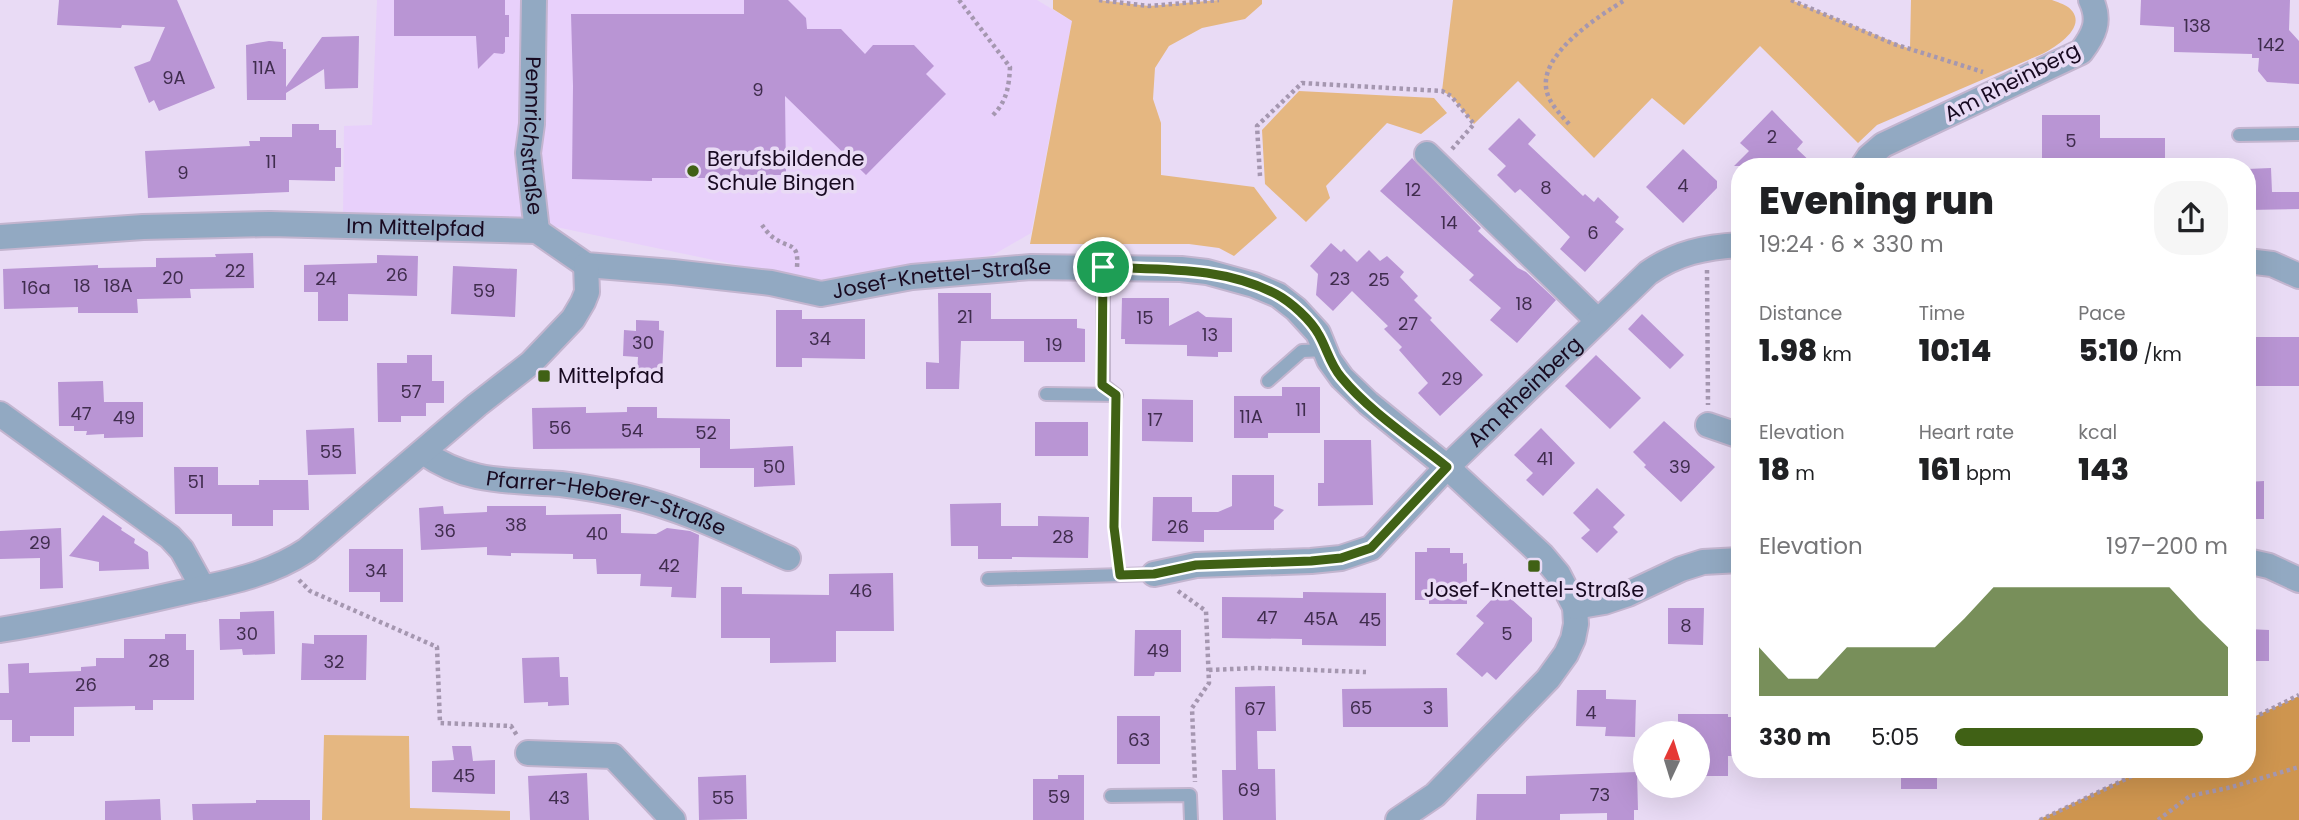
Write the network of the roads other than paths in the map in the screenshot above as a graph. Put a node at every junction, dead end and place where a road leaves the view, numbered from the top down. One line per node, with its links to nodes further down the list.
1 (534, 0): 7 (street, Pennrichstraße)
2 (2091, 0): 5 (street, Am Rheinberg)
3 (2299, 134): 4 (lane)
4 (2239, 135)
5 (1868, 158)
6 (1433, 159): 14 (street, Am Rheinberg)
7 (537, 231): 8 (street, Im Mittelpfad); 11 (street)
8 (0, 237)
9 (1731, 246): 14 (street, Am Rheinberg)
10 (2256, 262): 13 (street)
11 (586, 265): 12 (street, Josef-Knettel-Straße); 21 (street)
12 (1103, 267): 15 (street, Josef-Knettel-Straße); 17 (lane)
13 (2299, 276)
14 (1598, 321): 22 (street, Am Rheinberg)
15 (1325, 351): 16 (lane); 22 (street, Josef-Knettel-Straße)
16 (1268, 381)
17 (1046, 394)
18 (0, 414): 29 (street)
19 (1708, 425): 20 (street)
20 (1731, 433)
21 (423, 452): 23 (street, Pfarrer-Heberer-Straße); 29 (street)
22 (1447, 467): 26 (street, Am Rheinberg); 30 (street, Josef-Knettel-Straße)
23 (788, 558)
24 (1731, 560): 30 (street)
25 (2256, 563): 28 (street)
26 (1154, 574): 27 (lane, Am Rheinberg)
27 (988, 579)
28 (2299, 580)
29 (203, 587): 31 (street)
30 (1576, 607): 36 (street)
31 (0, 630)
32 (528, 753): 34 (street)
33 (1111, 796): 35 (lane)
34 (673, 820)
35 (1191, 820)
36 (1398, 820)

